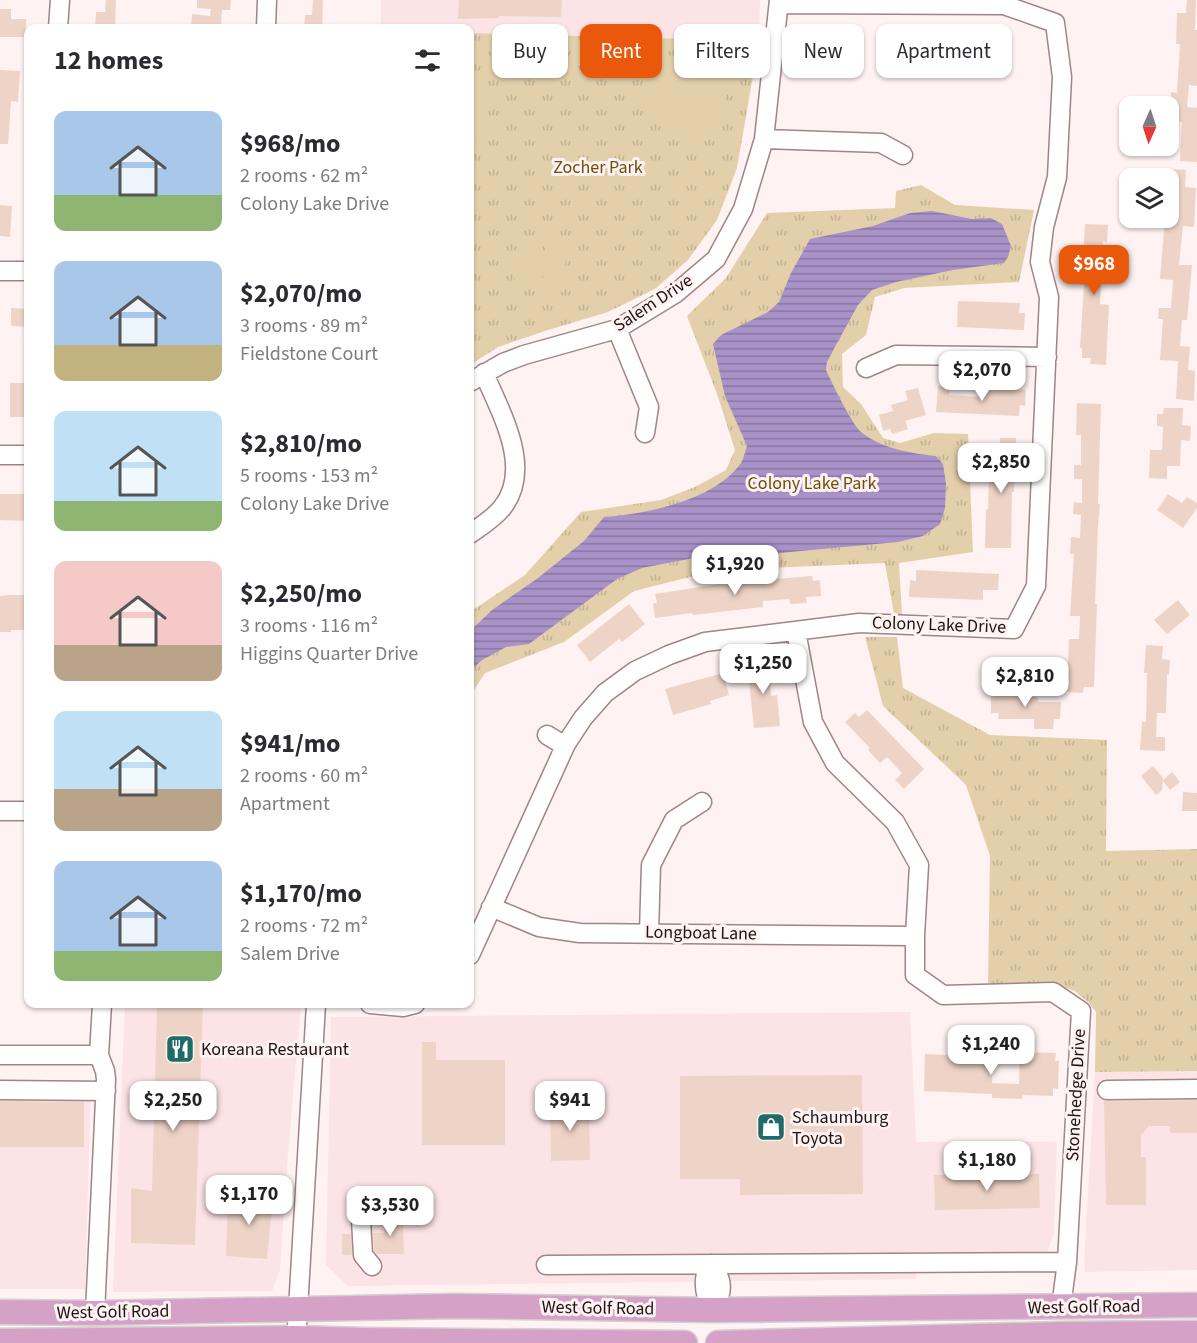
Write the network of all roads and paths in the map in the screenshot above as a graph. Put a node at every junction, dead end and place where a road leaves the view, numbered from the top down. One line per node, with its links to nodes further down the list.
1 (60, 0): 4 (street)
2 (267, 0): 5 (street)
3 (779, 2): 6 (street, Salem Drive); 11 (street, Colony Lake Drive)
4 (58, 24)
5 (266, 24)
6 (764, 139): 7 (street); 10 (street, Salem Drive)
7 (903, 155)
8 (0, 271): 9 (street)
9 (24, 271)
10 (617, 329): 13 (street, Salem Drive); 14 (street)
11 (1047, 357): 12 (street); 18 (street, Colony Lake Drive)
12 (866, 368)
13 (477, 377): 17 (street)
14 (645, 433)
15 (0, 455): 16 (street)
16 (24, 455)
17 (474, 531)
18 (796, 631): 20 (street, Colony Lake Drive); 26 (street, Stonehedge Drive)
19 (547, 735): 20 (street)
20 (565, 746): 24 (street, Colony Lake Drive)
21 (702, 802): 25 (street)
22 (0, 811): 23 (street)
23 (24, 811)
24 (491, 907): 25 (street, Longboat Lane); 27 (street, Colony Lake Drive)
25 (649, 933): 26 (street, Longboat Lane)
26 (915, 936): 38 (street, Stonehedge Drive)
27 (474, 947)
28 (102, 1008): 31 (street)
29 (316, 1008): 43 (street)
30 (0, 1055): 31 (street)
31 (99, 1055): 35 (street)
32 (1197, 1089): 34 (street)
33 (0, 1090): 35 (street)
34 (1107, 1090)
35 (106, 1091): 46 (street)
36 (360, 1203): 37 (street)
37 (367, 1260)
38 (1067, 1262): 39 (street); 42 (street, Stonehedge Drive)
39 (711, 1264): 40 (street); 44 (street)
40 (546, 1265)
41 (1197, 1305): 42 (main road, West Golf Road)
42 (1060, 1307): 44 (main road, West Golf Road)
43 (298, 1309): 44 (main road, West Golf Road); 46 (main road, West Golf Road); 48 (street)
44 (712, 1310)
45 (0, 1312): 46 (main road, West Golf Road)
46 (95, 1313)
47 (1197, 1333): 53 (main road, West Golf Road)
48 (296, 1340): 49 (main road, West Golf Road); 50 (main road, West Golf Road)
49 (0, 1341)
50 (364, 1342): 51 (main road, West Golf Road)
51 (415, 1342): 52 (main road, West Golf Road)
52 (685, 1343)
53 (718, 1343)

